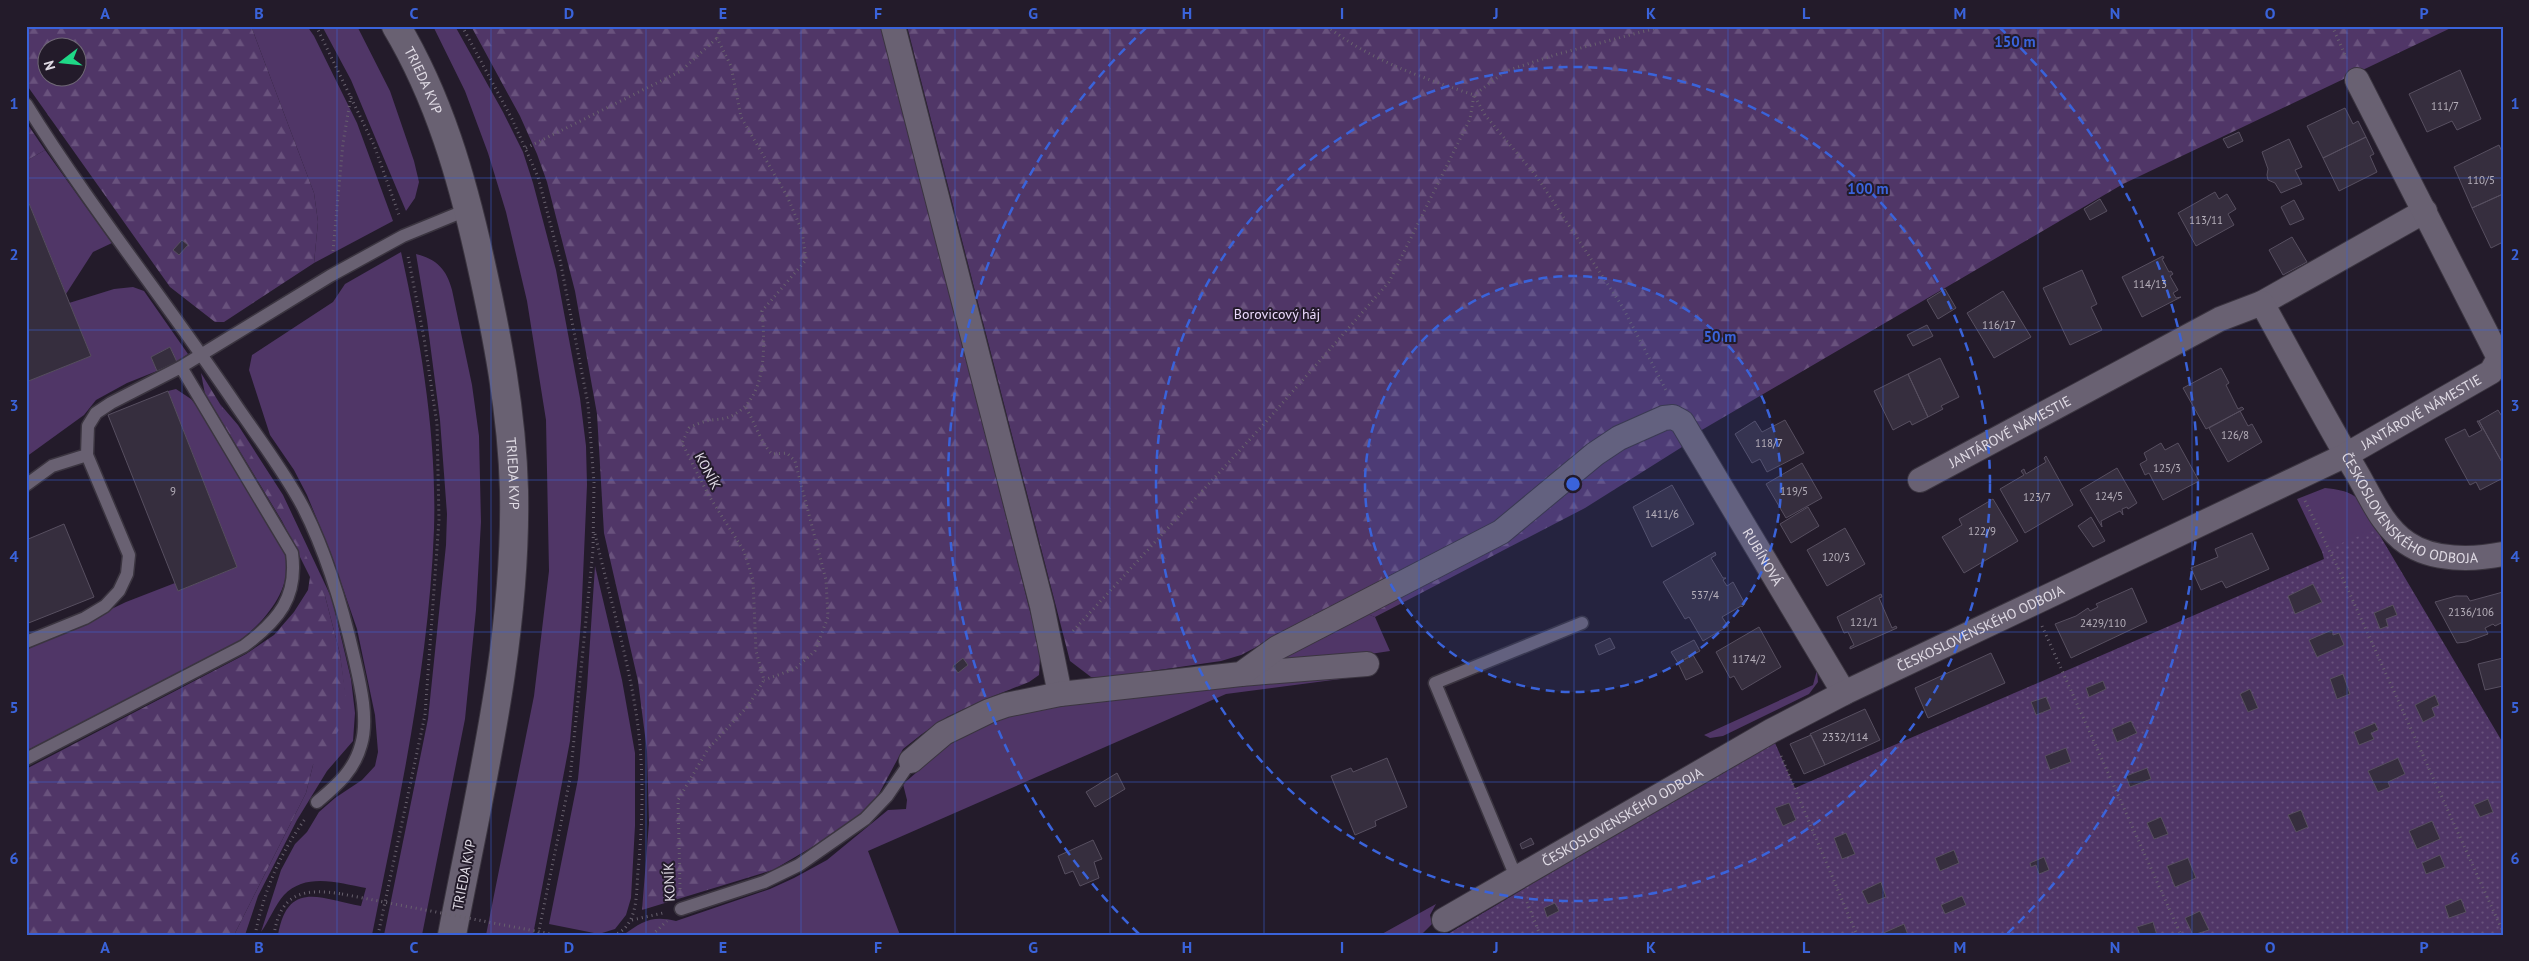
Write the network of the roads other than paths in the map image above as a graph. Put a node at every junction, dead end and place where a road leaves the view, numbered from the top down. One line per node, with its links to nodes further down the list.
1 (396, 26): 5 (street, TRIEDA KVP)
2 (893, 26): 20 (street)
3 (2357, 80): 6 (street, JANTÁROVÉ NÁMESTIE)
4 (26, 104): 8 (lane)
5 (469, 209): 8 (lane); 27 (street, TRIEDA KVP)
6 (2425, 211): 7 (street, JANTÁROVÉ NÁMESTIE); 11 (street, JANTÁROVÉ NÁMESTIE)
7 (2262, 303): 11 (street, JANTÁROVÉ NÁMESTIE); 12 (street, JANTÁROVÉ NÁMESTIE)
8 (202, 355): 9 (lane); 23 (lane)
9 (181, 367): 10 (lane); 21 (lane)
10 (87, 455): 13 (lane); 16 (lane)
11 (2346, 455): 14 (street, ČESKOSLOVENSKÉHO ODBOJA); 19 (street, ČESKOSLOVENSKÉHO ODBOJA)
12 (1920, 480)
13 (26, 485)
14 (2503, 554)
15 (1582, 624): 24 (lane)
16 (26, 642)
17 (1367, 664): 18 (street)
18 (1241, 674): 19 (street, RUBÍNOVÁ); 20 (street)
19 (1844, 693): 24 (street, ČESKOSLOVENSKÉHO ODBOJA)
20 (1060, 694): 22 (street)
21 (26, 759)
22 (910, 761): 25 (lane)
23 (317, 802)
24 (1516, 876): 26 (street, ČESKOSLOVENSKÉHO ODBOJA)
25 (681, 910)
26 (1444, 920)
27 (452, 935)

